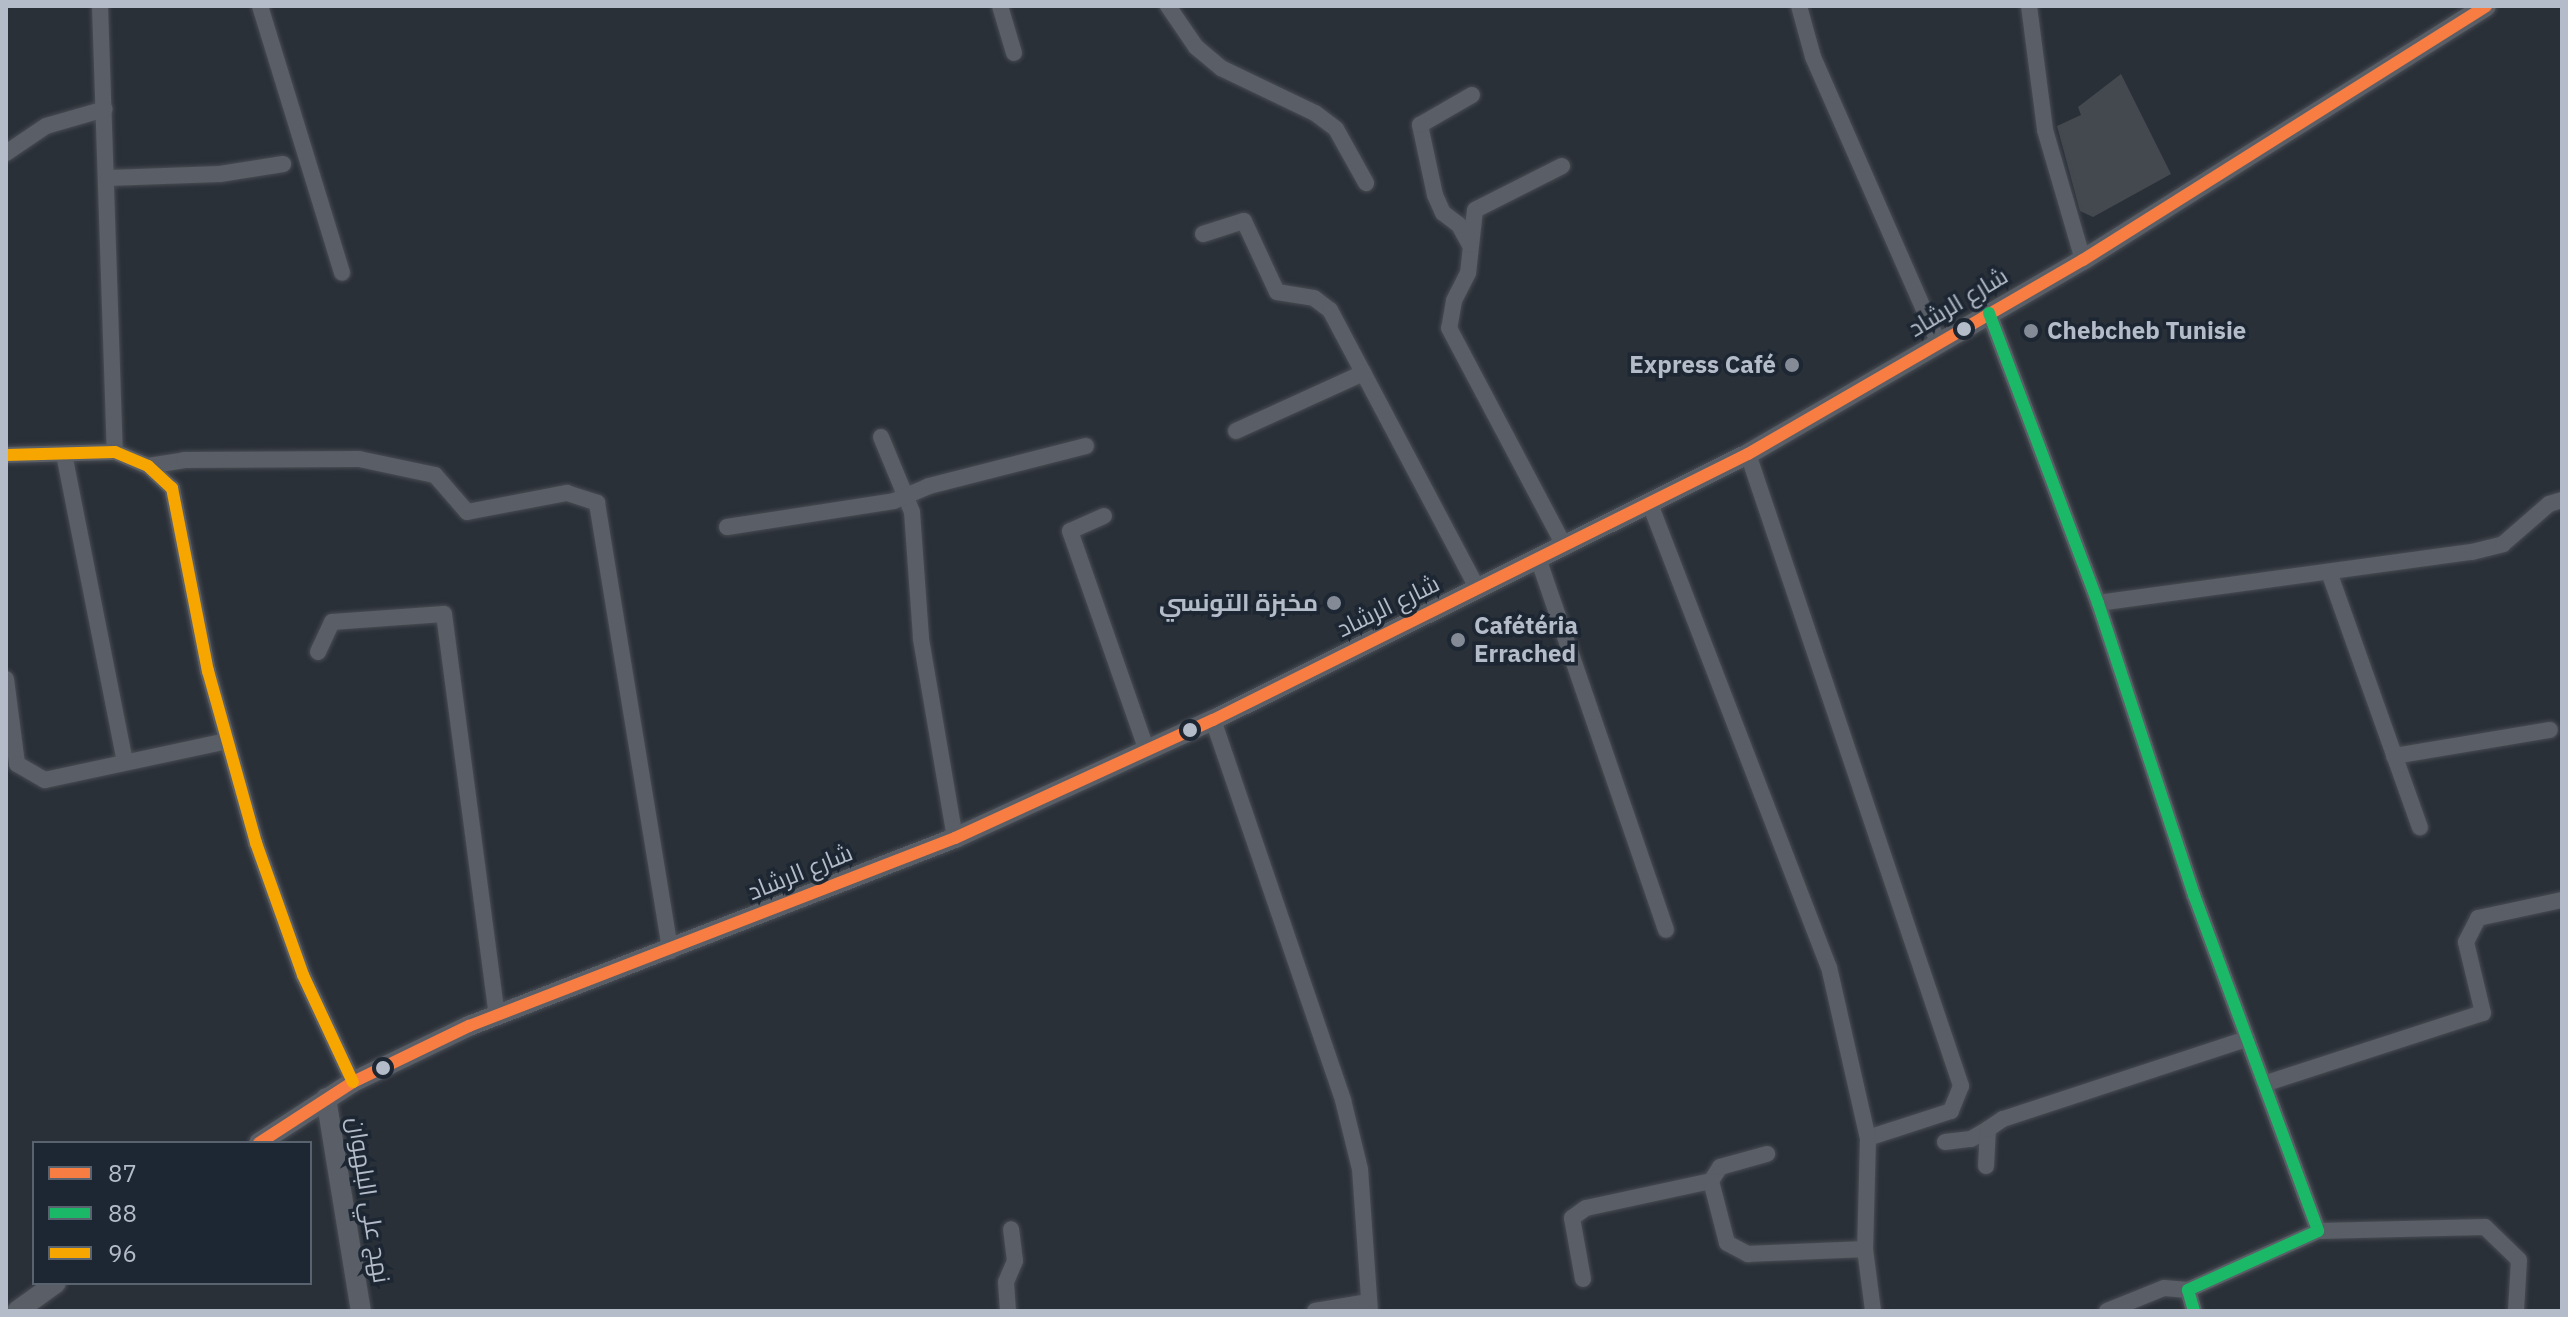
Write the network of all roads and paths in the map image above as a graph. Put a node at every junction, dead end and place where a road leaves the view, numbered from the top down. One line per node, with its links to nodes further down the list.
1 (100, 6): 10 (street)
2 (260, 6): 19 (street)
3 (1000, 6): 8 (street)
4 (1168, 6): 15 (street)
5 (1799, 6): 21 (street)
6 (2029, 6): 18 (street)
7 (2486, 6): 18 (street, شارع الرشاد)
8 (1014, 53)
9 (1472, 95): 17 (street)
10 (105, 109): 11 (street); 14 (street)
11 (6, 153)
12 (283, 164): 14 (street)
13 (1562, 166): 17 (street)
14 (108, 178): 26 (street)
15 (1366, 183)
16 (1203, 234): 22 (street)
17 (1473, 250): 36 (street)
18 (2083, 260): 20 (street, شارع الرشاد)
19 (342, 273)
20 (1989, 313): 21 (street, شارع الرشاد); 40 (street)
21 (1939, 344): 28 (street, شارع الرشاد)
22 (1363, 373): 23 (street); 39 (street)
23 (1236, 431)
24 (881, 437): 31 (street)
25 (1086, 446): 31 (street)
26 (115, 452): 27 (street); 30 (street)
27 (64, 454): 29 (street); 48 (street)
28 (1748, 454): 33 (street, شارع الرشاد); 60 (street)
29 (6, 455)
30 (148, 466): 45 (street); 53 (street)
31 (908, 498): 35 (street); 50 (street)
32 (2562, 500): 38 (street)
33 (1650, 504): 36 (street, شارع الرشاد); 60 (street)
34 (1104, 516): 46 (street)
35 (727, 527)
36 (1565, 547): 37 (street, شارع الرشاد)
37 (1539, 561): 39 (street, شارع الرشاد); 52 (street)
38 (2329, 572): 40 (street); 47 (street)
39 (1478, 590): 43 (street, شارع الرشاد)
40 (2098, 603): 55 (street)
41 (318, 652): 54 (street)
42 (6, 679): 48 (street)
43 (1213, 720): 46 (street, شارع الرشاد); 72 (street)
44 (2550, 730): 47 (street)
45 (227, 741): 48 (street); 56 (street)
46 (1147, 751): 50 (street, شارع الرشاد)
47 (2394, 756): 49 (street)
48 (125, 762)
49 (2420, 827)
50 (955, 838): 53 (street, شارع الرشاد)
51 (2562, 900): 57 (street)
52 (1666, 930)
53 (670, 951): 54 (street, شارع الرشاد)
54 (497, 1015): 56 (street, شارع الرشاد)
55 (2247, 1039): 57 (street); 59 (street)
56 (353, 1082): 58 (street, شارع الرشاد)
57 (2267, 1083): 67 (street)
58 (326, 1098): 61 (street, شارع الرشاد); 74 (street, نهج علي البلهوان)
59 (1988, 1129): 62 (street); 64 (street)
60 (1868, 1138): 68 (street)
61 (262, 1141)
62 (1945, 1142)
63 (1767, 1154): 65 (street)
64 (1986, 1166)
65 (1711, 1181): 68 (street); 69 (street)
66 (1011, 1229): 75 (street)
67 (2318, 1231): 71 (street); 80 (street)
68 (1865, 1249): 77 (street)
69 (1583, 1279)
70 (53, 1285): 73 (street)
71 (2188, 1290): 78 (street); 79 (street)
72 (1369, 1306): 76 (street)
73 (17, 1311)
74 (361, 1311)
75 (1008, 1311)
76 (1315, 1311)
77 (1873, 1311)
78 (2107, 1311)
79 (2194, 1311)
80 (2516, 1311)

